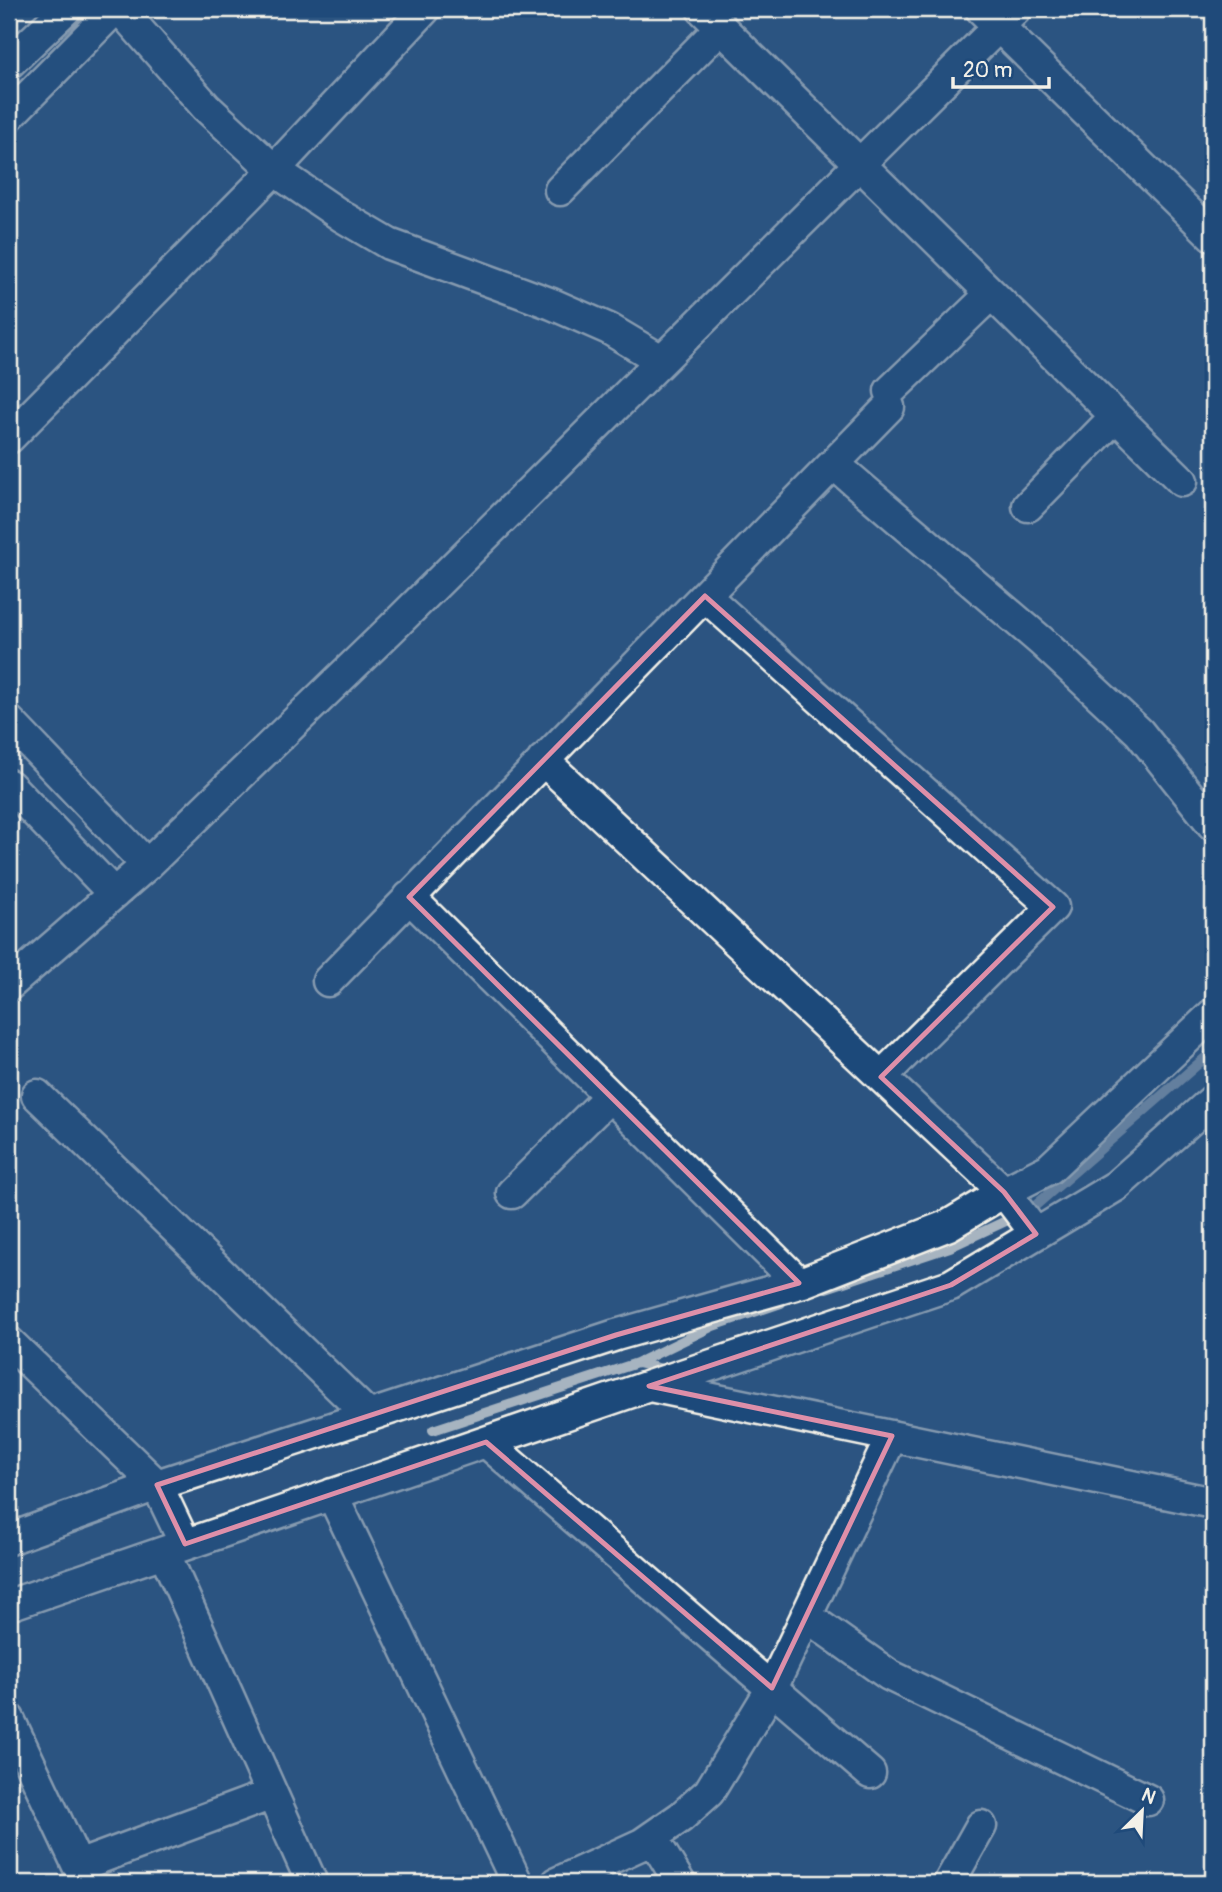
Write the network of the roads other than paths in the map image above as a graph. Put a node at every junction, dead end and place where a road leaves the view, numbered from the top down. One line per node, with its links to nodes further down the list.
1 (66, 9): 6 (street)
2 (425, 9): 9 (street)
3 (108, 12): 7 (street); 9 (street)
4 (999, 15): 8 (street); 11 (street)
5 (712, 18): 8 (street); 10 (street)
6 (9, 64)
7 (9, 116)
8 (859, 164): 12 (street); 13 (street)
9 (274, 170): 13 (street); 15 (street)
10 (559, 190)
11 (1213, 236)
12 (991, 293): 14 (street); 16 (street)
13 (661, 360): 24 (street)
14 (1116, 416): 17 (street); 18 (street)
15 (9, 438)
16 (834, 464): 19 (street); 23 (street)
17 (1182, 481)
18 (1028, 506)
19 (705, 596): 21 (street); 30 (street)
20 (9, 721): 24 (street)
21 (543, 760): 26 (street); 30 (street)
22 (9, 785): 25 (street)
23 (1213, 825)
24 (147, 865): 25 (street)
25 (114, 894): 28 (street)
26 (408, 897): 27 (street); 32 (street)
27 (328, 981)
28 (9, 985)
29 (1213, 1014): 34 (street)
30 (881, 1077): 34 (street)
31 (37, 1095): 40 (street)
32 (610, 1096): 35 (street); 37 (street)
33 (1213, 1100): 36 (street)
34 (1004, 1192): 36 (street); 37 (street)
35 (512, 1193)
36 (1036, 1234): 39 (street)
37 (799, 1283): 40 (street)
38 (9, 1342): 43 (street)
39 (649, 1386): 41 (street); 42 (street)
40 (369, 1416): 43 (street)
41 (892, 1436): 45 (street); 49 (street)
42 (486, 1442): 44 (street); 50 (street)
43 (157, 1485): 46 (street); 47 (street)
44 (332, 1494): 47 (street); 58 (street)
45 (1213, 1503)
46 (9, 1539)
47 (174, 1548): 48 (street); 53 (street)
48 (9, 1605)
49 (806, 1616): 50 (street); 54 (street)
50 (772, 1688): 52 (street); 56 (street)
51 (9, 1719): 53 (street)
52 (870, 1773)
53 (272, 1794): 57 (street)
54 (1148, 1800)
55 (981, 1826): 61 (street)
56 (653, 1838): 59 (street); 60 (street)
57 (312, 1883)
58 (517, 1883)
59 (557, 1883)
60 (680, 1883)
61 (949, 1883)

